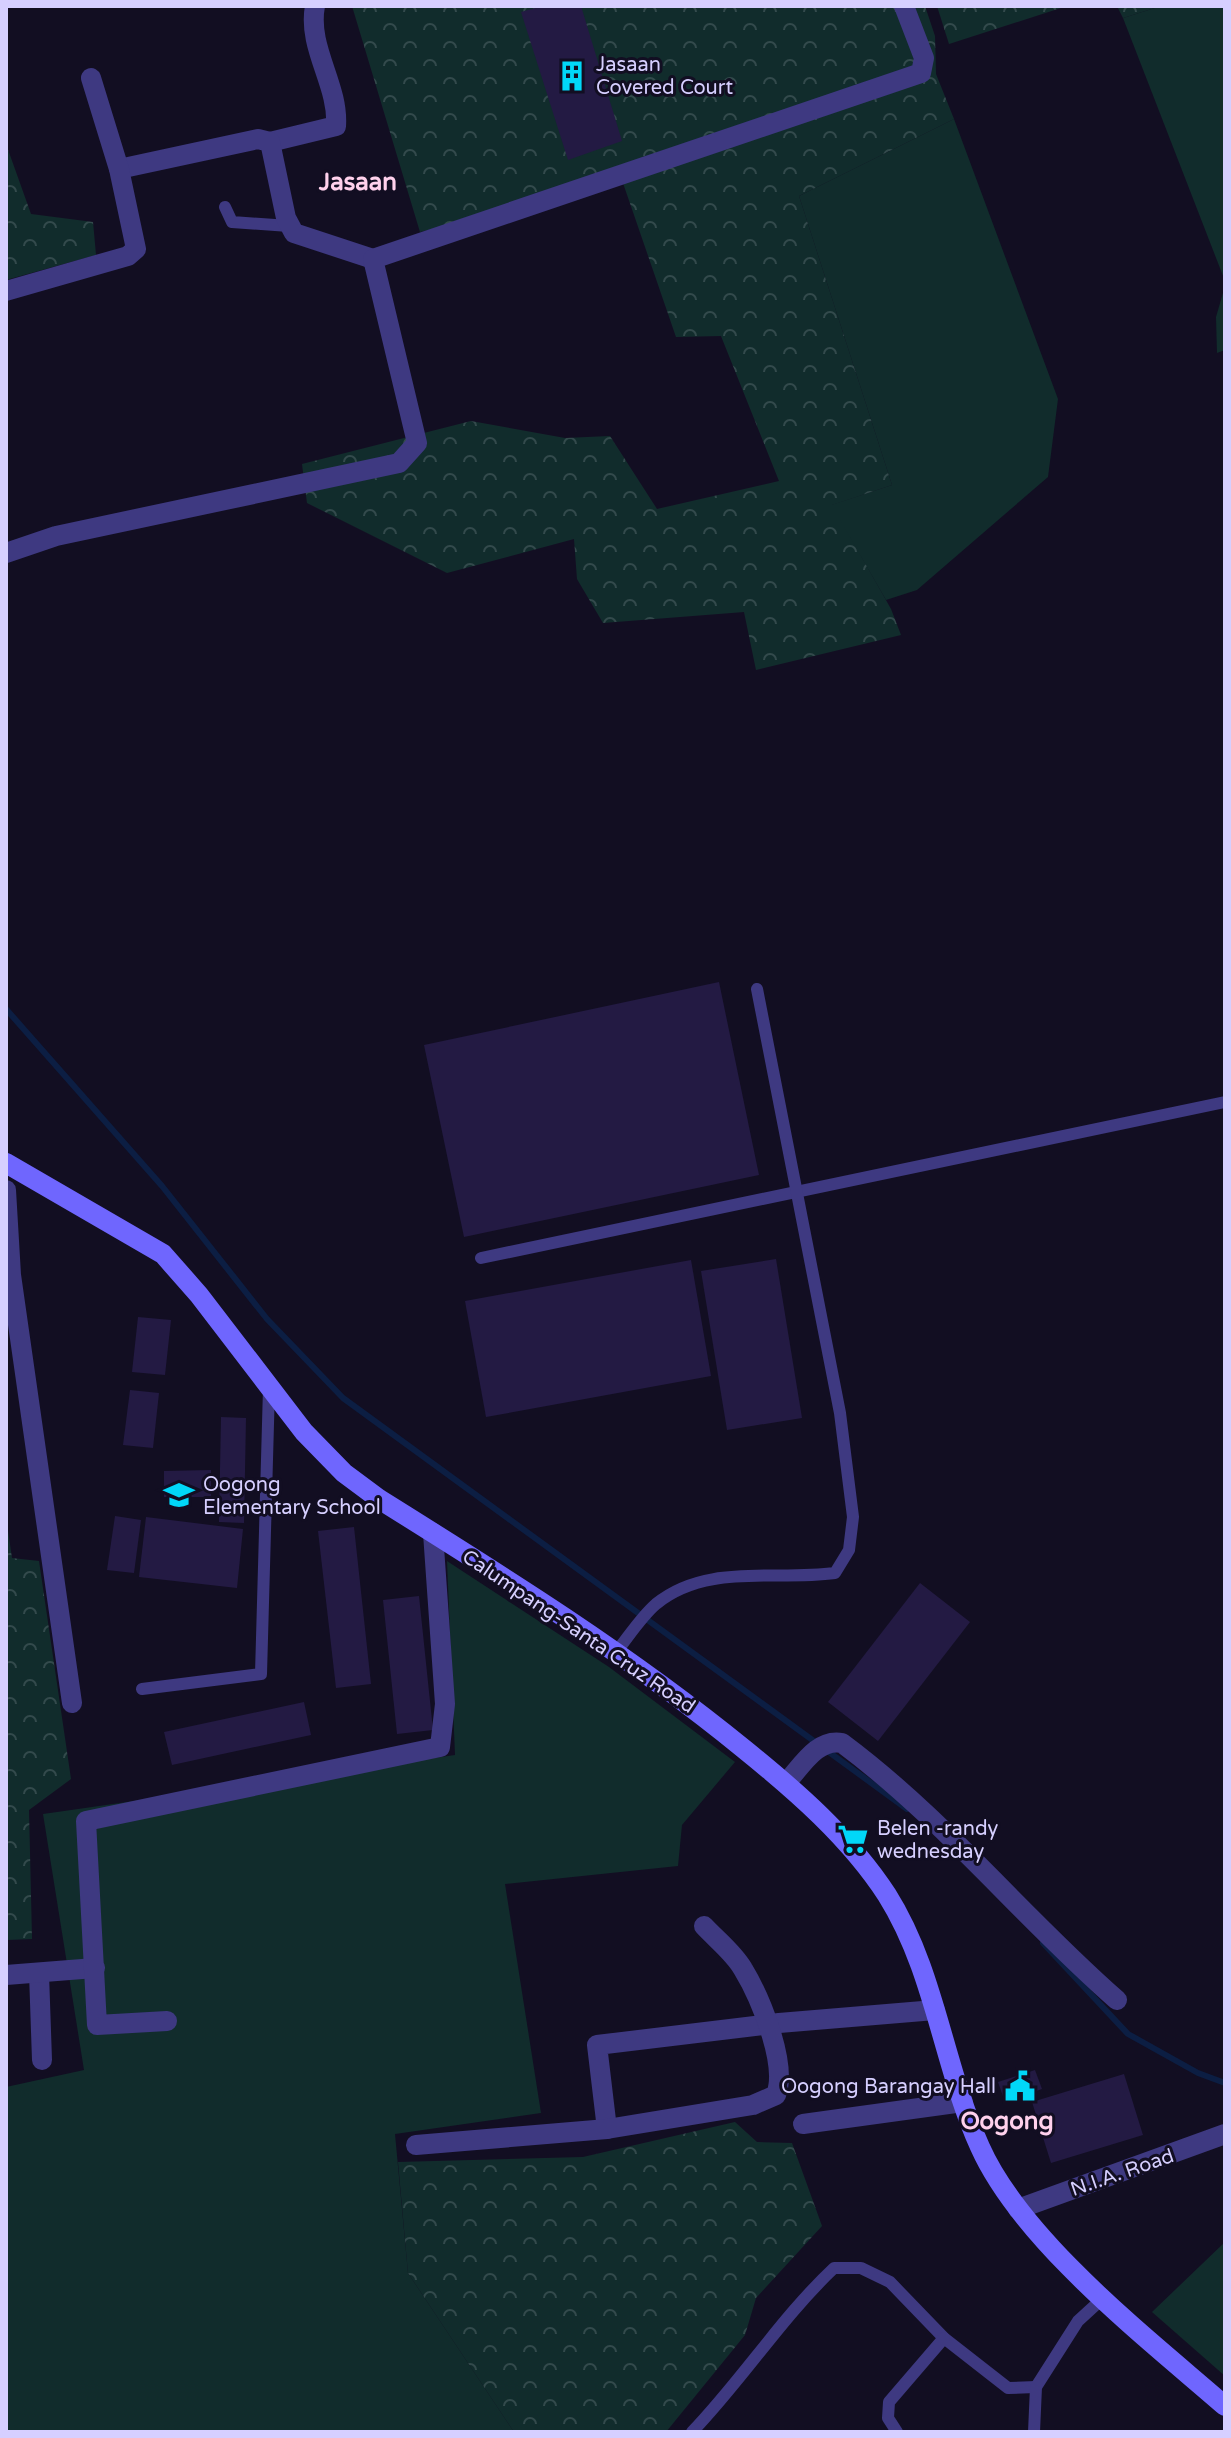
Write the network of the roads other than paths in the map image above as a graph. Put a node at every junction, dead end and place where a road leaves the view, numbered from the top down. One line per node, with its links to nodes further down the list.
1 (315, 6): 4 (street)
2 (904, 6): 8 (street)
3 (91, 78): 5 (street)
4 (270, 142): 5 (street); 7 (street)
5 (119, 169): 9 (street)
6 (225, 207): 7 (lane)
7 (289, 226): 8 (street)
8 (373, 259): 10 (street)
9 (6, 291)
10 (6, 553)
11 (757, 989): 15 (lane)
12 (1225, 1102): 15 (lane)
13 (6, 1163): 18 (main road, Calumpang-Santa Cruz Road)
14 (6, 1190): 17 (street)
15 (797, 1193): 16 (lane); 20 (lane)
16 (481, 1258)
17 (9, 1276): 22 (street)
18 (269, 1388): 19 (main road, Calumpang-Santa Cruz Road); 21 (lane)
19 (433, 1533): 20 (main road, Calumpang-Santa Cruz Road); 25 (street)
20 (617, 1651): 23 (main road, Calumpang-Santa Cruz Road)
21 (142, 1689)
22 (72, 1703)
23 (786, 1783): 28 (street); 29 (main road, Calumpang-Santa Cruz Road)
24 (704, 1926): 31 (street)
25 (95, 1968): 26 (street); 30 (street)
26 (39, 1973): 27 (street); 32 (street)
27 (6, 1975)
28 (1117, 2000)
29 (935, 2010): 31 (street); 33 (main road, Calumpang-Santa Cruz Road)
30 (167, 2021)
31 (767, 2024): 35 (street); 35 (street)
32 (42, 2060)
33 (963, 2102): 34 (street); 38 (main road, Calumpang-Santa Cruz Road)
34 (803, 2124)
35 (607, 2129): 37 (street)
36 (1225, 2134): 38 (street, N.I.A. Road)
37 (416, 2145)
38 (1018, 2209): 39 (main road, Calumpang-Santa Cruz Road)
39 (1102, 2299): 41 (lane); 42 (main road, Calumpang-Santa Cruz Road)
40 (944, 2338): 41 (lane); 43 (lane); 44 (lane)
41 (1036, 2387): 45 (lane)
42 (1225, 2406)
43 (692, 2432)
44 (897, 2432)
45 (1034, 2432)

